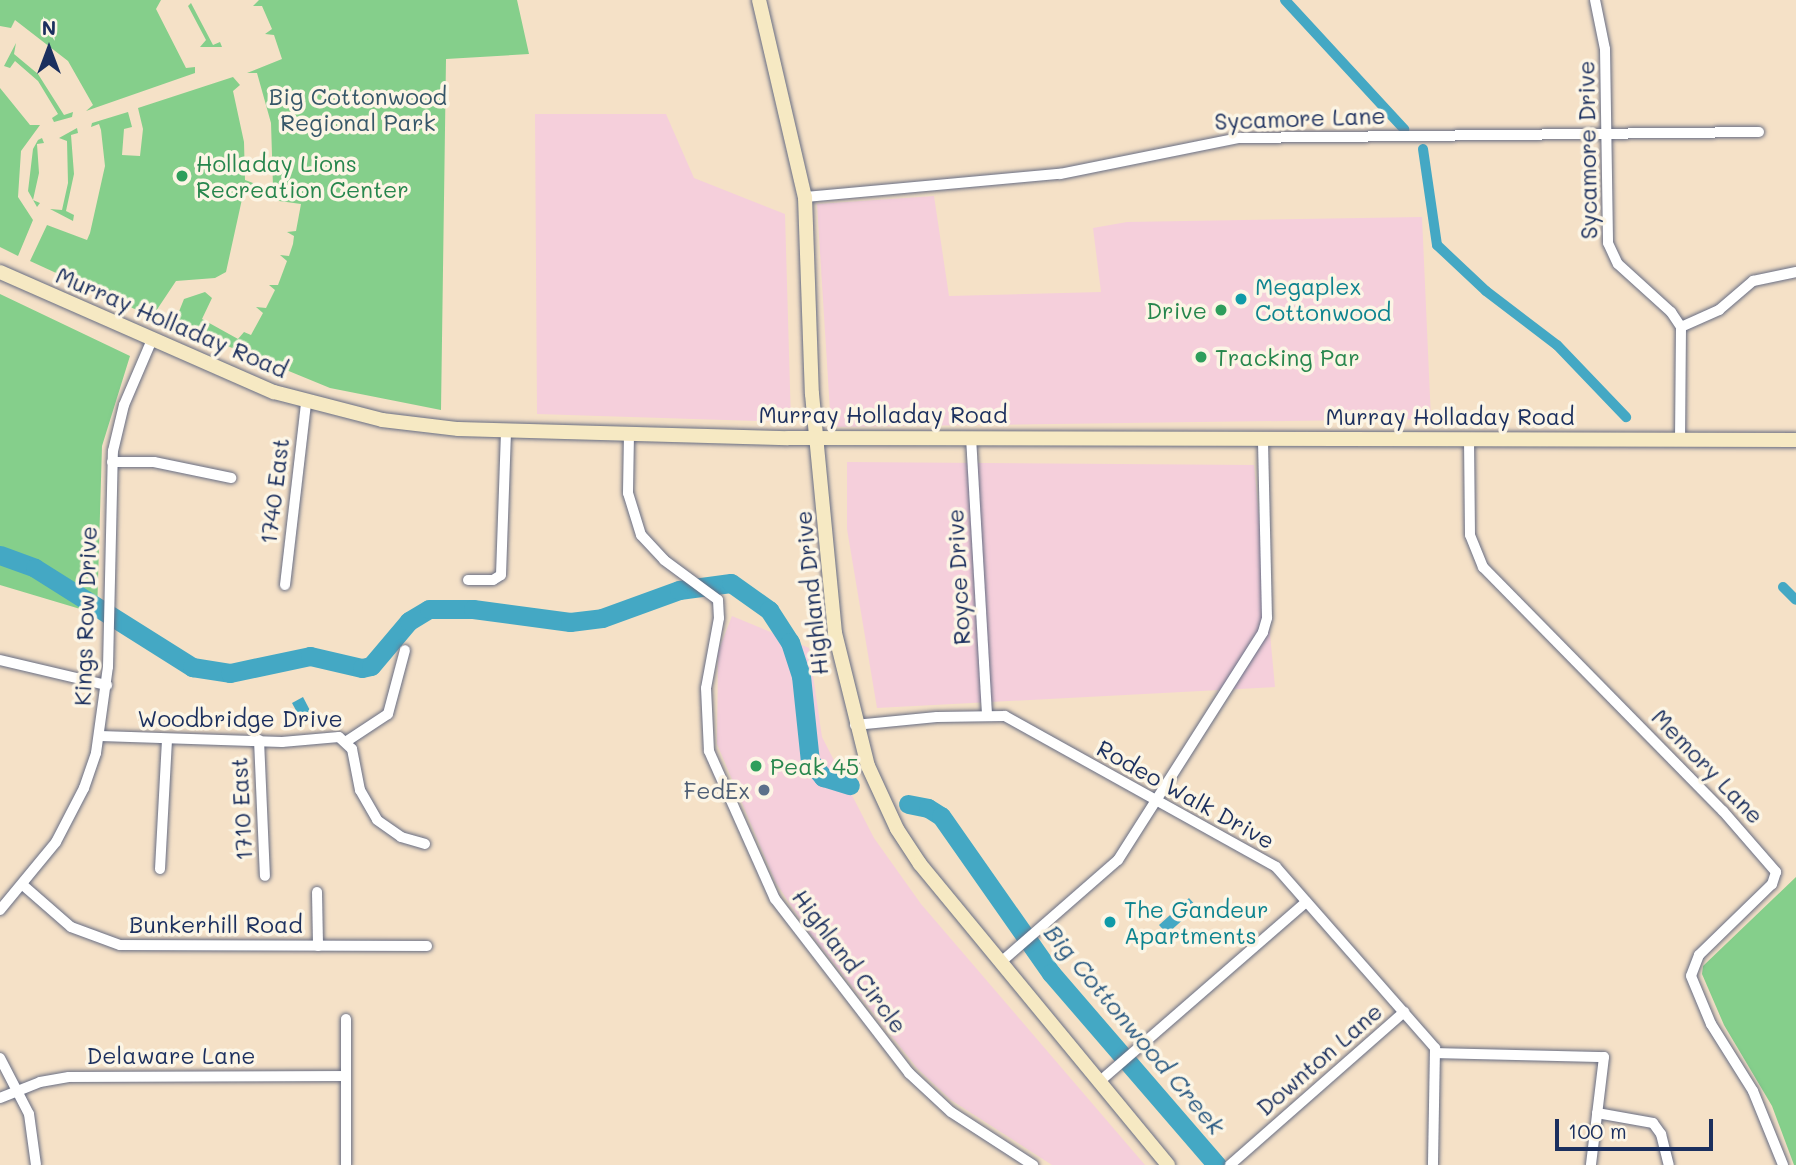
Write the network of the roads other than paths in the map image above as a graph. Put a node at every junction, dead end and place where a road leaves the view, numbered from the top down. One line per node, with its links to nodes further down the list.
1 (759, 0): 5 (main road, Highland Drive)
2 (1595, 0): 3 (street, Sycamore Drive)
3 (1607, 132): 4 (street, Sycamore Lane); 5 (street, Sycamore Lane); 8 (street, Sycamore Drive)
4 (1759, 132)
5 (804, 197): 13 (main road, Highland Drive)
6 (0, 272): 9 (main road, Murray Holladay Road)
7 (1796, 272): 8 (street)
8 (1681, 327): 17 (street)
9 (152, 342): 10 (main road, Murray Holladay Road); 19 (street, Kings Row Drive)
10 (306, 402): 11 (main road, Murray Holladay Road); 22 (street, 1740 East)
11 (506, 432): 12 (main road, Murray Holladay Road); 21 (street)
12 (629, 434): 13 (main road, Murray Holladay Road); 55 (street, Highland Circle)
13 (816, 437): 14 (main road, Murray Holladay Road); 27 (main road, Highland Drive)
14 (971, 437): 15 (main road, Murray Holladay Road); 26 (street, Royce Drive)
15 (1263, 438): 16 (main road, Murray Holladay Road); 32 (street)
16 (1469, 439): 17 (main road, Murray Holladay Road); 60 (street, Memory Lane)
17 (1681, 440): 18 (main road, Murray Holladay Road)
18 (1796, 440)
19 (112, 462): 20 (street); 25 (street, Kings Row Drive)
20 (231, 478)
21 (468, 580)
22 (285, 585)
23 (405, 650): 31 (street, Woodbridge Drive)
24 (0, 660): 25 (street)
25 (107, 685): 28 (street, Kings Row Drive)
26 (987, 715): 27 (street, Rodeo Walk Drive); 32 (street, Rodeo Walk Drive)
27 (855, 725): 42 (main road, Highland Drive)
28 (100, 736): 29 (street, Woodbridge Drive); 36 (street, Kings Row Drive)
29 (167, 739): 30 (street, Woodbridge Drive); 34 (street)
30 (259, 740): 31 (street, Woodbridge Drive); 35 (street, 1710 East)
31 (347, 741): 33 (street)
32 (1157, 804): 38 (street, Rodeo Walk Drive); 42 (street)
33 (425, 844)
34 (160, 869)
35 (265, 876)
36 (24, 886): 39 (street, Kings Row Drive); 40 (street, Bunkerhill Road)
37 (317, 892): 40 (street)
38 (1306, 902): 43 (street, Rodeo Walk Drive); 48 (street)
39 (0, 910)
40 (318, 946): 41 (street, Bunkerhill Road)
41 (427, 946)
42 (1001, 962): 48 (main road, Highland Drive)
43 (1404, 1012): 45 (street, Rodeo Walk Drive); 52 (street, Downton Lane)
44 (346, 1019): 47 (street)
45 (1438, 1053): 51 (street); 57 (street)
46 (0, 1058): 49 (street)
47 (346, 1076): 49 (street, Delaware Lane); 54 (street)
48 (1099, 1082): 56 (main road, Highland Drive)
49 (18, 1090): 50 (street, Delaware Lane); 53 (street)
50 (0, 1098)
51 (1597, 1113): 58 (street); 59 (street)
52 (1233, 1162)
53 (36, 1165)
54 (346, 1165)
55 (1033, 1165)
56 (1168, 1165)
57 (1433, 1165)
58 (1591, 1165)
59 (1669, 1165)
60 (1783, 1165)

